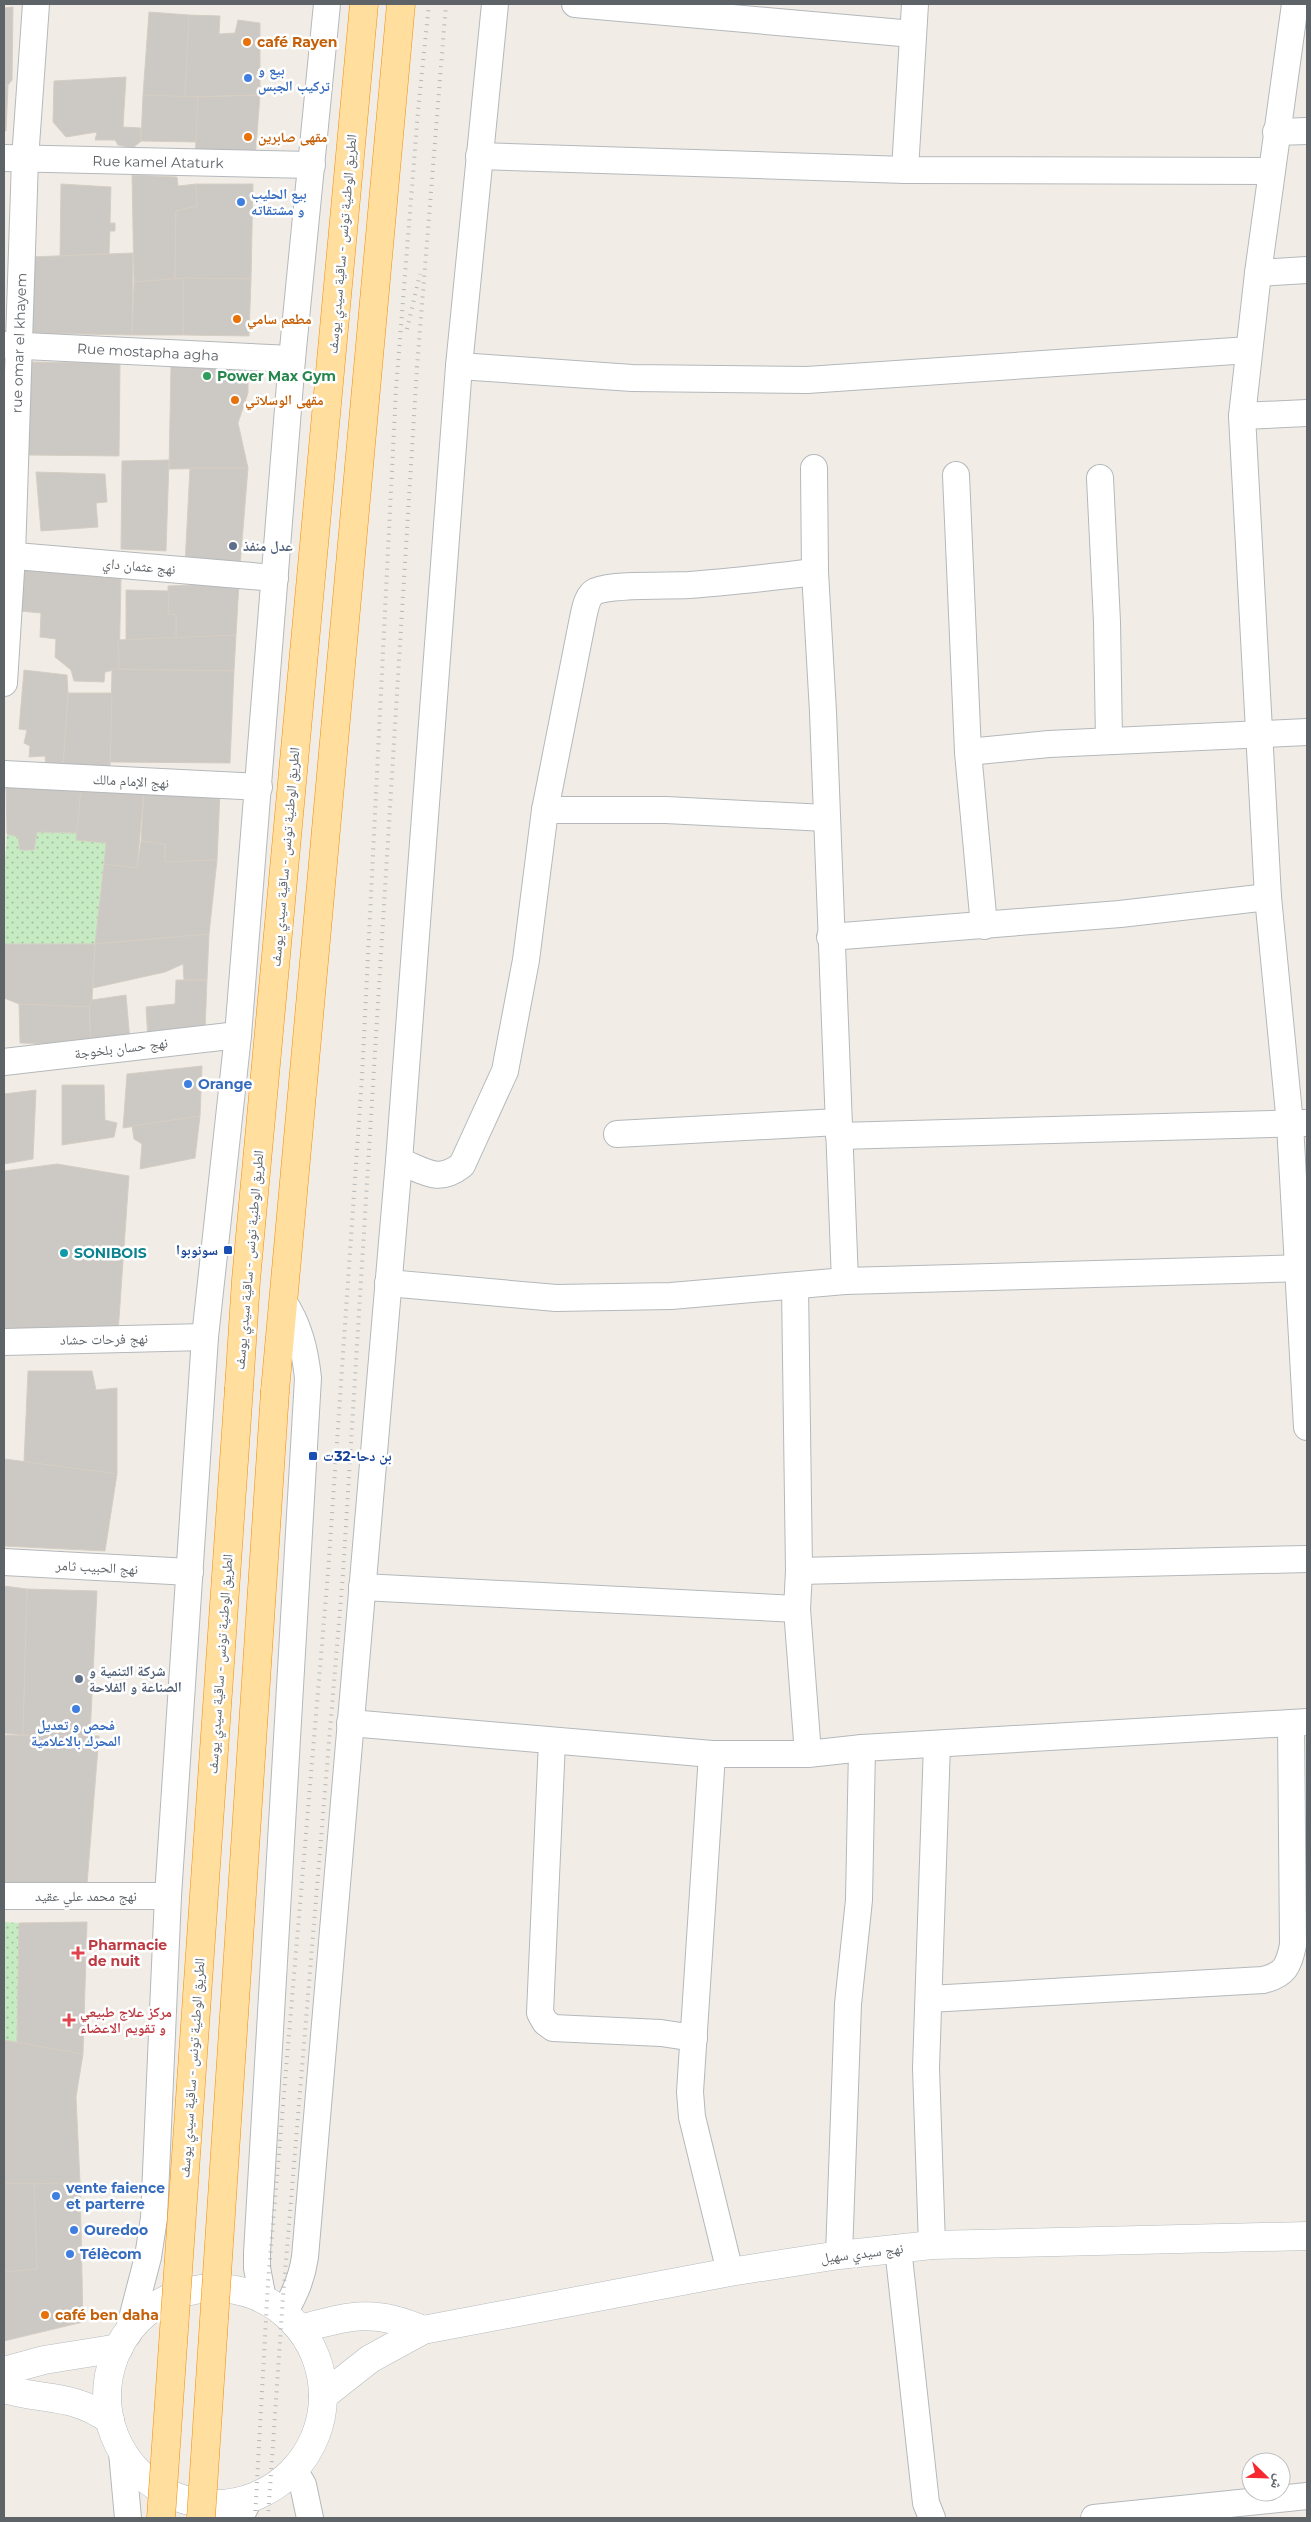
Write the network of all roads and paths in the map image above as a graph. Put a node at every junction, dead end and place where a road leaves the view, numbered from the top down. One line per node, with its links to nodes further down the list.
1 (36, 4): 13 (street, rue omar el khayem)
2 (327, 4): 14 (street)
3 (364, 4): 91 (highway, الطريق الوطنية تونس - ساقية سيدي يوسف, bridge)
4 (401, 4): 53 (highway)
5 (495, 4): 12 (street)
6 (575, 4): 9 (street)
7 (915, 4): 9 (street)
8 (1295, 4): 11 (street)
9 (913, 34): 15 (street)
10 (1307, 131): 11 (street)
11 (1276, 132): 16 (street)
12 (479, 156): 15 (street); 22 (street)
13 (14, 159): 14 (street, Rue kamel Ataturk); 19 (street, rue omar el khayem)
14 (312, 165): 21 (street)
15 (905, 170): 16 (street)
16 (1270, 171): 18 (street)
17 (1307, 270): 18 (street)
18 (1258, 273): 20 (street)
19 (11, 346): 21 (street, Rue mostapha agha); 28 (street, rue omar el khayem)
20 (1249, 350): 22 (street); 24 (street)
21 (292, 359): 30 (street)
22 (459, 366): 48 (street)
23 (1307, 413): 24 (street)
24 (1242, 416): 33 (street)
25 (814, 468): 29 (street)
26 (956, 475): 35 (street)
27 (1100, 478): 34 (street)
28 (8, 555): 30 (street, نهج عثمان داي); 31 (street, rue omar el khayem)
29 (815, 572): 38 (street); 39 (street)
30 (275, 578): 37 (street)
31 (4, 683)
32 (1307, 732): 33 (street)
33 (1258, 736): 34 (street); 40 (street)
34 (1109, 741): 35 (street)
35 (968, 752): 41 (street)
36 (4, 774): 37 (street, نهج الإمام مالك)
37 (259, 787): 43 (street)
38 (546, 810): 39 (street); 48 (street)
39 (826, 818): 42 (street)
40 (1268, 897): 41 (street); 45 (street)
41 (984, 926): 42 (street)
42 (830, 936): 46 (street)
43 (238, 1035): 44 (street, نهج حسان بلخوجة); 54 (street)
44 (4, 1062)
45 (1299, 1123): 46 (street); 49 (street)
46 (838, 1129): 47 (street); 50 (street)
47 (617, 1134)
48 (399, 1161): 51 (street)
49 (1302, 1268): 50 (street); 56 (street)
50 (845, 1281): 52 (street)
51 (388, 1283): 52 (street); 61 (street)
52 (795, 1286): 59 (street)
53 (283, 1301): 79 (street); 92 (highway, bridge)
54 (205, 1337): 55 (street, نهج فرحات حشاد); 60 (street)
55 (4, 1342)
56 (1307, 1427)
57 (1307, 1559): 59 (street)
58 (4, 1562): 60 (street, نهج الحبيب ثامر)
59 (799, 1571): 62 (street)
60 (190, 1572): 71 (street)
61 (362, 1587): 62 (street); 64 (street)
62 (797, 1609): 69 (street)
63 (1299, 1722): 66 (street); 72 (street)
64 (350, 1723): 65 (street); 79 (street)
65 (552, 1742): 68 (street); 73 (street)
66 (938, 1744): 67 (street); 72 (street)
67 (862, 1748): 69 (street); 77 (street)
68 (712, 1754): 69 (street); 73 (street)
69 (808, 1754)
70 (4, 1896): 71 (street, نهج محمد علي عقيد)
71 (168, 1896): 81 (street)
72 (930, 1999): 75 (street)
73 (694, 2038): 78 (street)
74 (1307, 2236): 75 (main road, نهج سيدي سهيل)
75 (932, 2245): 76 (main road, نهج سيدي سهيل)
76 (898, 2248): 77 (main road, نهج سيدي سهيل); 94 (street)
77 (839, 2255): 78 (main road, نهج سيدي سهيل)
78 (730, 2272): 80 (main road, نهج سيدي سهيل)
79 (282, 2314): 80 (main road, نهج سيدي سهيل); 81 (main road); 84 (main road)
80 (423, 2330): 84 (main road, نهج سيدي سهيل)
81 (123, 2341): 82 (main road); 85 (main road)
82 (4, 2372)
83 (4, 2389): 85 (main road)
84 (323, 2396): 87 (main road)
85 (110, 2420): 86 (main road)
86 (122, 2452): 89 (main road); 90 (street)
87 (294, 2470): 89 (main road); 93 (street)
88 (1307, 2496): 95 (street)
89 (244, 2509)
90 (128, 2518)
91 (161, 2518)
92 (201, 2518)
93 (310, 2518)
94 (932, 2518)
95 (1094, 2518)

